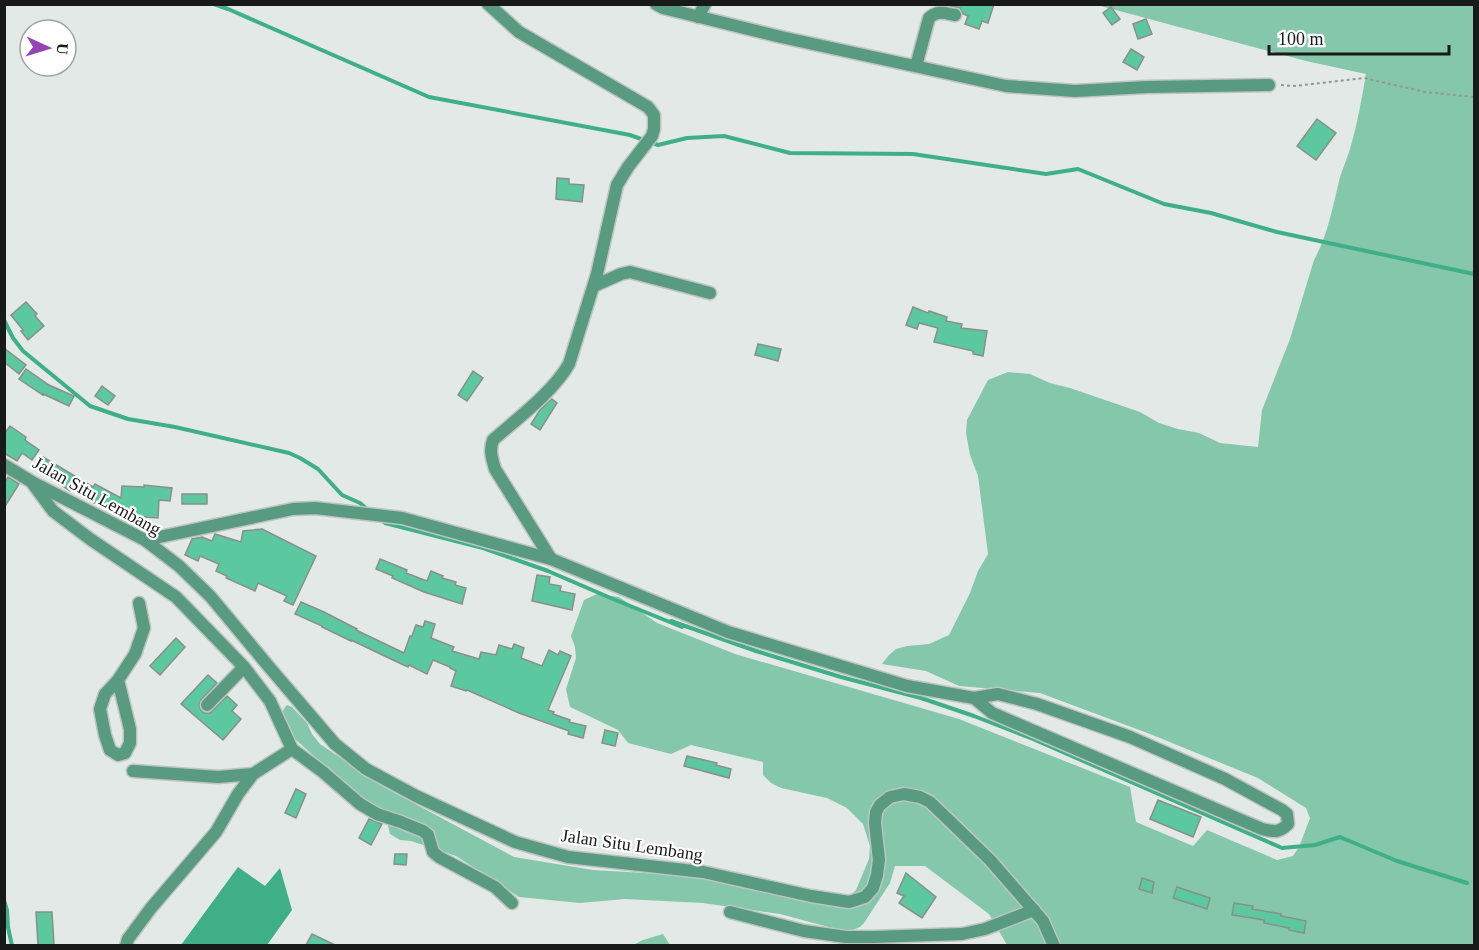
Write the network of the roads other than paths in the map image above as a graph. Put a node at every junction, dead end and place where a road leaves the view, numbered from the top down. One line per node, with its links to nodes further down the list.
1 (488, 4): 8 (street)
2 (656, 4): 5 (street)
3 (705, 4): 5 (street)
4 (955, 15): 6 (street)
5 (698, 17): 6 (street)
6 (916, 66): 7 (street)
7 (1269, 85)
8 (594, 286): 9 (street); 13 (street)
9 (710, 292)
10 (4, 465): 11 (street, Jalan Situ Lembang)
11 (32, 482): 12 (street, Jalan Situ Lembang); 15 (street)
12 (145, 540): 13 (street); 23 (street, Jalan Situ Lembang)
13 (551, 559): 17 (street)
14 (139, 603): 16 (street)
15 (244, 667): 18 (street); 19 (street)
16 (118, 680): 16 (street)
17 (974, 698): 17 (street)
18 (207, 705)
19 (292, 749): 21 (street); 22 (street)
20 (133, 771): 21 (street)
21 (253, 774): 25 (street)
22 (512, 903)
23 (1034, 910): 24 (street); 26 (street, Jalan Situ Lembang)
24 (730, 912)
25 (126, 945)
26 (1054, 945)

